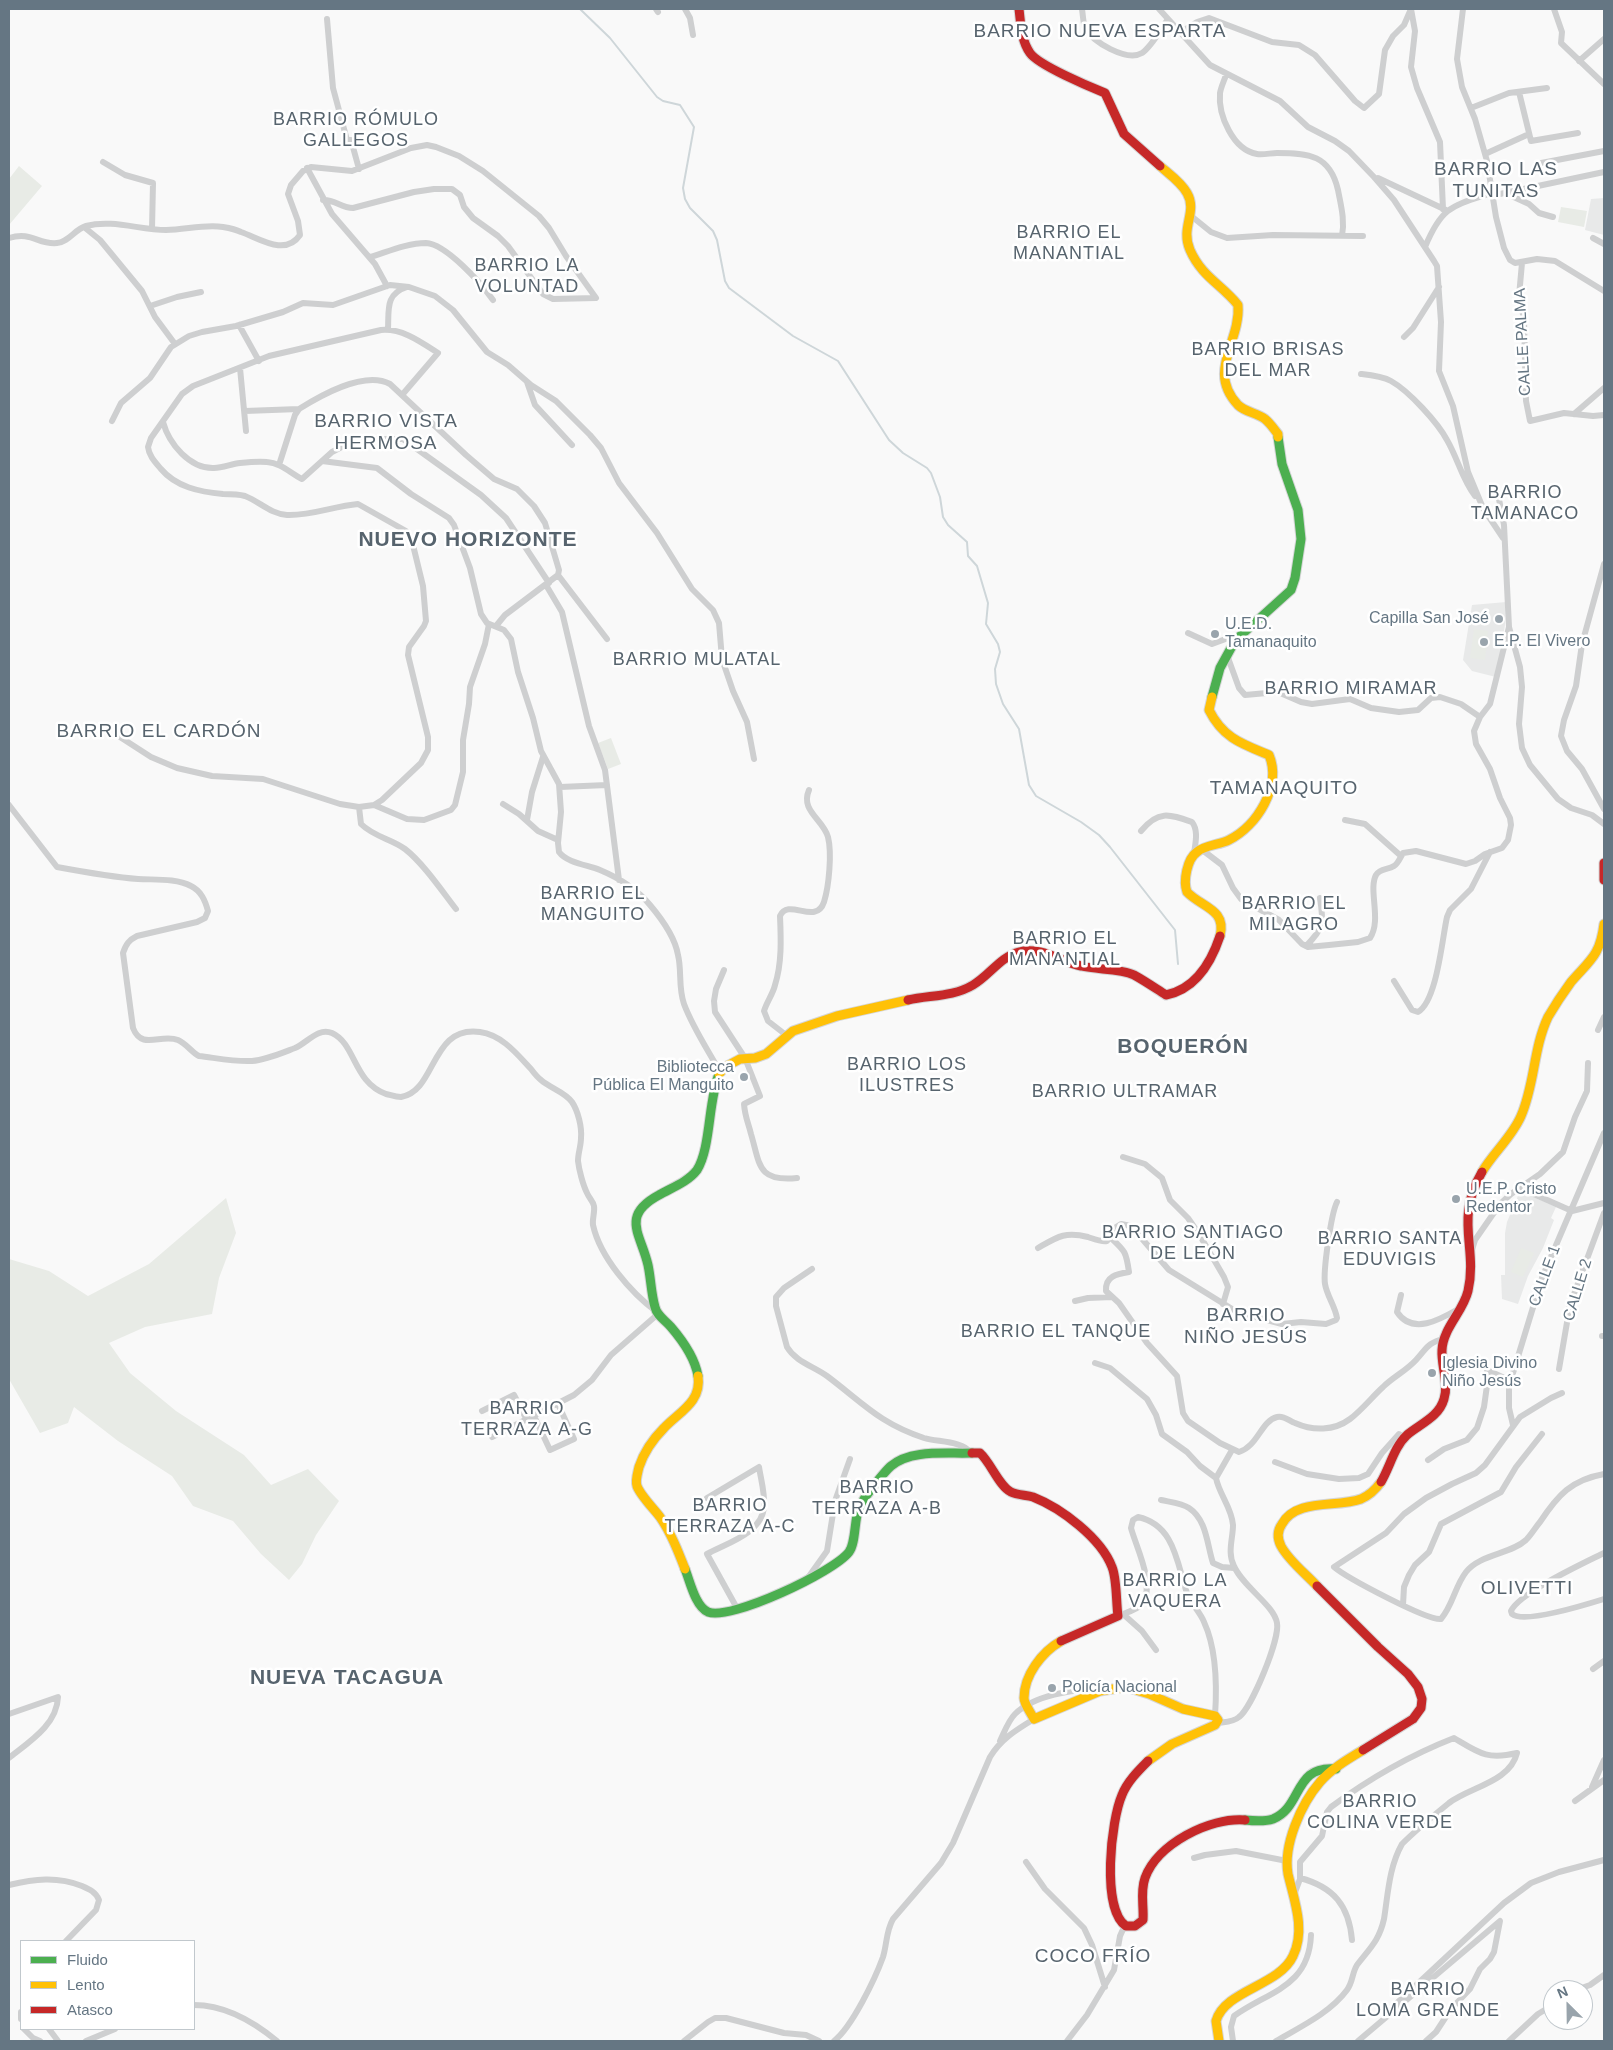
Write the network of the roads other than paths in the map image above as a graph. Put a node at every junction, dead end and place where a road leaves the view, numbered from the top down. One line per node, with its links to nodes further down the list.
1 (685, 9): 11 (street)
2 (1019, 9): 33 (street)
3 (1082, 9): 9 (street)
4 (1159, 9): 9 (street)
5 (1411, 9): 10 (street); 32 (street)
6 (1463, 9): 18 (street)
7 (1554, 9): 13 (street)
8 (327, 19): 26 (street)
9 (1168, 19): 10 (street)
10 (1181, 32): 14 (street)
11 (693, 35)
12 (1604, 39): 13 (street)
13 (1579, 61): 15 (street)
14 (1226, 75): 28 (street); 37 (street)
15 (1604, 84)
16 (1547, 88): 17 (street)
17 (1519, 92): 18 (street); 20 (street)
18 (1470, 108): 22 (street)
19 (1578, 133): 20 (street)
20 (1529, 134): 22 (street)
21 (1604, 152): 24 (street)
22 (1485, 154): 29 (street)
23 (103, 162): 36 (street)
24 (1536, 164)
25 (307, 168): 26 (street); 31 (street); 36 (street)
26 (359, 169): 31 (street)
27 (1604, 172): 30 (street)
28 (1374, 177): 32 (street); 40 (street)
29 (1492, 193): 30 (street); 32 (street); 42 (street)
30 (1505, 193): 34 (street)
31 (323, 200): 41 (street)
32 (1445, 209): 40 (street)
33 (1190, 215): 37 (street); 79 (street)
34 (1553, 218)
35 (84, 227): 36 (street); 39 (street); 49 (street)
36 (152, 230)
37 (1342, 236): 38 (street)
38 (1362, 236)
39 (9, 238)
40 (1425, 247): 45 (street)
41 (370, 257): 43 (street); 48 (street)
42 (1522, 262): 46 (street); 62 (street, CALLE PALMA)
43 (387, 286): 44 (street); 50 (street)
44 (409, 287): 51 (street); 57 (street)
45 (1439, 287): 52 (street); 71 (street)
46 (1604, 291)
47 (201, 292): 49 (street)
48 (492, 300)
49 (150, 306): 53 (street)
50 (238, 325): 53 (street); 54 (street)
51 (388, 329): 54 (street); 59 (street)
52 (1404, 337)
53 (175, 344): 64 (street)
54 (259, 361): 55 (street)
55 (240, 368): 61 (street); 65 (street)
56 (1361, 374): 71 (street)
57 (527, 381): 67 (street); 85 (street)
58 (1604, 388): 62 (street)
59 (402, 395): 60 (street); 74 (street)
60 (299, 409): 61 (street); 69 (street)
61 (245, 411): 66 (street)
62 (1574, 414): 63 (street)
63 (1604, 415)
64 (112, 421)
65 (163, 422): 69 (street); 91 (street)
66 (246, 431)
67 (572, 445)
68 (322, 461): 69 (street); 75 (street); 76 (street)
69 (279, 465)
70 (1498, 494): 72 (street)
71 (1483, 508): 72 (street)
72 (1504, 539): 77 (street)
73 (1604, 564): 93 (street)
74 (558, 575): 75 (street); 80 (street)
75 (548, 584): 76 (street); 86 (street)
76 (492, 625): 84 (street); 91 (street)
77 (1509, 627): 82 (street); 96 (street)
78 (1188, 634): 79 (street)
79 (1239, 637): 81 (street)
80 (607, 639)
81 (1226, 655): 82 (street); 99 (street)
82 (1480, 717): 100 (street)
83 (120, 737): 92 (street)
84 (543, 757): 87 (street); 94 (street)
85 (754, 759)
86 (607, 785): 87 (street); 103 (street)
87 (560, 787): 98 (street)
88 (809, 790): 113 (street)
89 (503, 804): 94 (street)
90 (9, 805): 134 (street)
91 (374, 805): 92 (street)
92 (359, 807): 106 (street)
93 (1604, 808)
94 (527, 820): 98 (street)
95 (1345, 820): 101 (street)
96 (1604, 824)
97 (1141, 831): 99 (street)
98 (558, 840): 103 (street)
99 (1198, 852): 108 (street); 113 (street)
100 (1490, 852): 101 (street); 110 (street)
101 (1401, 856): 108 (street)
102 (1604, 863): 104 (street)
103 (620, 880): 116 (street)
104 (1604, 880)
105 (1320, 898): 108 (street)
106 (456, 909)
107 (1604, 924): 127 (street)
108 (1306, 946)
109 (724, 970): 114 (street)
110 (1394, 981)
111 (1604, 1017): 112 (street)
112 (1598, 1030)
113 (786, 1035): 114 (street)
114 (745, 1058): 116 (street); 119 (street)
115 (1588, 1063): 120 (street)
116 (720, 1072): 134 (street)
117 (1604, 1132): 123 (street, CALLE 1)
118 (1124, 1157): 132 (street)
119 (797, 1178)
120 (1520, 1188): 123 (street); 127 (street)
121 (1337, 1202): 132 (street)
122 (1604, 1203): 123 (street)
123 (1572, 1211): 138 (street, CALLE 1)
124 (1604, 1213): 137 (street, CALLE 2)
125 (1110, 1237): 126 (street); 130 (street); 132 (street)
126 (1038, 1248)
127 (1470, 1257): 133 (street)
128 (812, 1269): 149 (street)
129 (1401, 1295): 133 (street)
130 (1113, 1297): 131 (street); 148 (street)
131 (1075, 1301)
132 (1222, 1304)
133 (1463, 1306): 135 (street)
134 (657, 1313): 140 (street); 162 (street)
135 (1445, 1338): 147 (street); 148 (street)
136 (1095, 1363): 154 (street)
137 (1559, 1369)
138 (1511, 1381): 144 (street, CALLE 1); 151 (street)
139 (1562, 1393): 144 (street)
140 (558, 1404): 142 (street); 142 (street)
141 (482, 1411): 143 (street)
142 (534, 1416): 143 (street)
143 (527, 1420): 146 (street)
144 (1513, 1425): 161 (street)
145 (1542, 1434): 161 (street)
146 (492, 1437)
147 (1405, 1438): 152 (street); 175 (street)
148 (1232, 1450): 154 (street)
149 (970, 1452): 159 (street); 163 (street)
150 (850, 1459): 159 (street)
151 (1428, 1460)
152 (1275, 1462)
153 (1604, 1474): 161 (street)
154 (1216, 1478): 158 (street)
155 (707, 1498): 162 (street)
156 (1162, 1500): 158 (street)
157 (1604, 1553): 160 (street)
158 (1234, 1568): 171 (street)
159 (807, 1580): 162 (street)
160 (1604, 1599)
161 (1403, 1605)
162 (738, 1610)
163 (1120, 1615): 164 (street); 168 (street); 171 (street)
164 (1156, 1650)
165 (1604, 1661): 166 (street)
166 (1594, 1669)
167 (1100, 1691): 168 (street); 170 (street); 171 (street)
168 (1027, 1706): 170 (street); 172 (street)
169 (9, 1714): 173 (street)
170 (1034, 1719): 172 (street)
171 (1216, 1720): 186 (street)
172 (998, 1744): 204 (street)
173 (9, 1758)
174 (1604, 1760): 177 (street)
175 (1336, 1769): 181 (street); 186 (street)
176 (1604, 1780): 177 (street)
177 (1592, 1788): 178 (street)
178 (1576, 1801)
179 (1194, 1858): 181 (street)
180 (1604, 1860): 209 (street)
181 (1287, 1861): 185 (street)
182 (1026, 1862): 192 (street)
183 (1300, 1878): 185 (street); 189 (street); 208 (street)
184 (9, 1885): 188 (street)
185 (1294, 1895): 206 (street)
186 (1125, 1925): 192 (street)
187 (1311, 1935): 207 (street)
188 (67, 1940)
189 (1352, 1940)
190 (1604, 1975): 191 (street)
191 (1593, 1983)
192 (1105, 1986): 205 (street)
193 (195, 2005): 201 (street)
194 (1543, 2011): 211 (street)
195 (25, 2030): 198 (street)
196 (50, 2030): 199 (street)
197 (114, 2030): 200 (street)
198 (40, 2041)
199 (58, 2041)
200 (86, 2041)
201 (278, 2041)
202 (684, 2041): 203 (street)
203 (819, 2041)
204 (834, 2041)
205 (1067, 2041)
206 (1219, 2041)
207 (1232, 2041)
208 (1276, 2041)
209 (1357, 2041): 210 (street)
210 (1426, 2041)
211 (1508, 2041)

